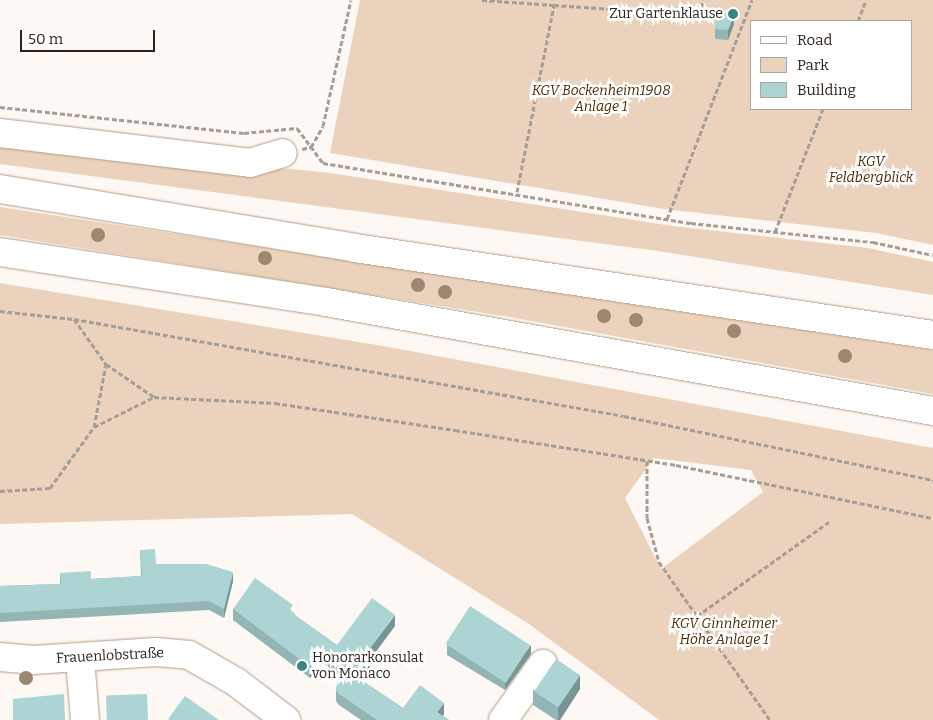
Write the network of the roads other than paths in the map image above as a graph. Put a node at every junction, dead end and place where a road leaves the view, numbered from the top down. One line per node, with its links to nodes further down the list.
1 (0, 133): 2 (main road)
2 (282, 153)
3 (0, 189): 5 (main road)
4 (0, 252): 6 (main road)
5 (933, 335)
6 (933, 411)
7 (0, 657): 9 (main road, Frauenlobstraße)
8 (80, 659): 9 (main road, Frauenlobstraße); 12 (main road); 13 (main road, Frauenlobstraße)
9 (33, 660): 11 (main road, Frauenlobstraße)
10 (544, 664): 14 (main road)
11 (0, 669)
12 (85, 720)
13 (286, 720)
14 (503, 720)

